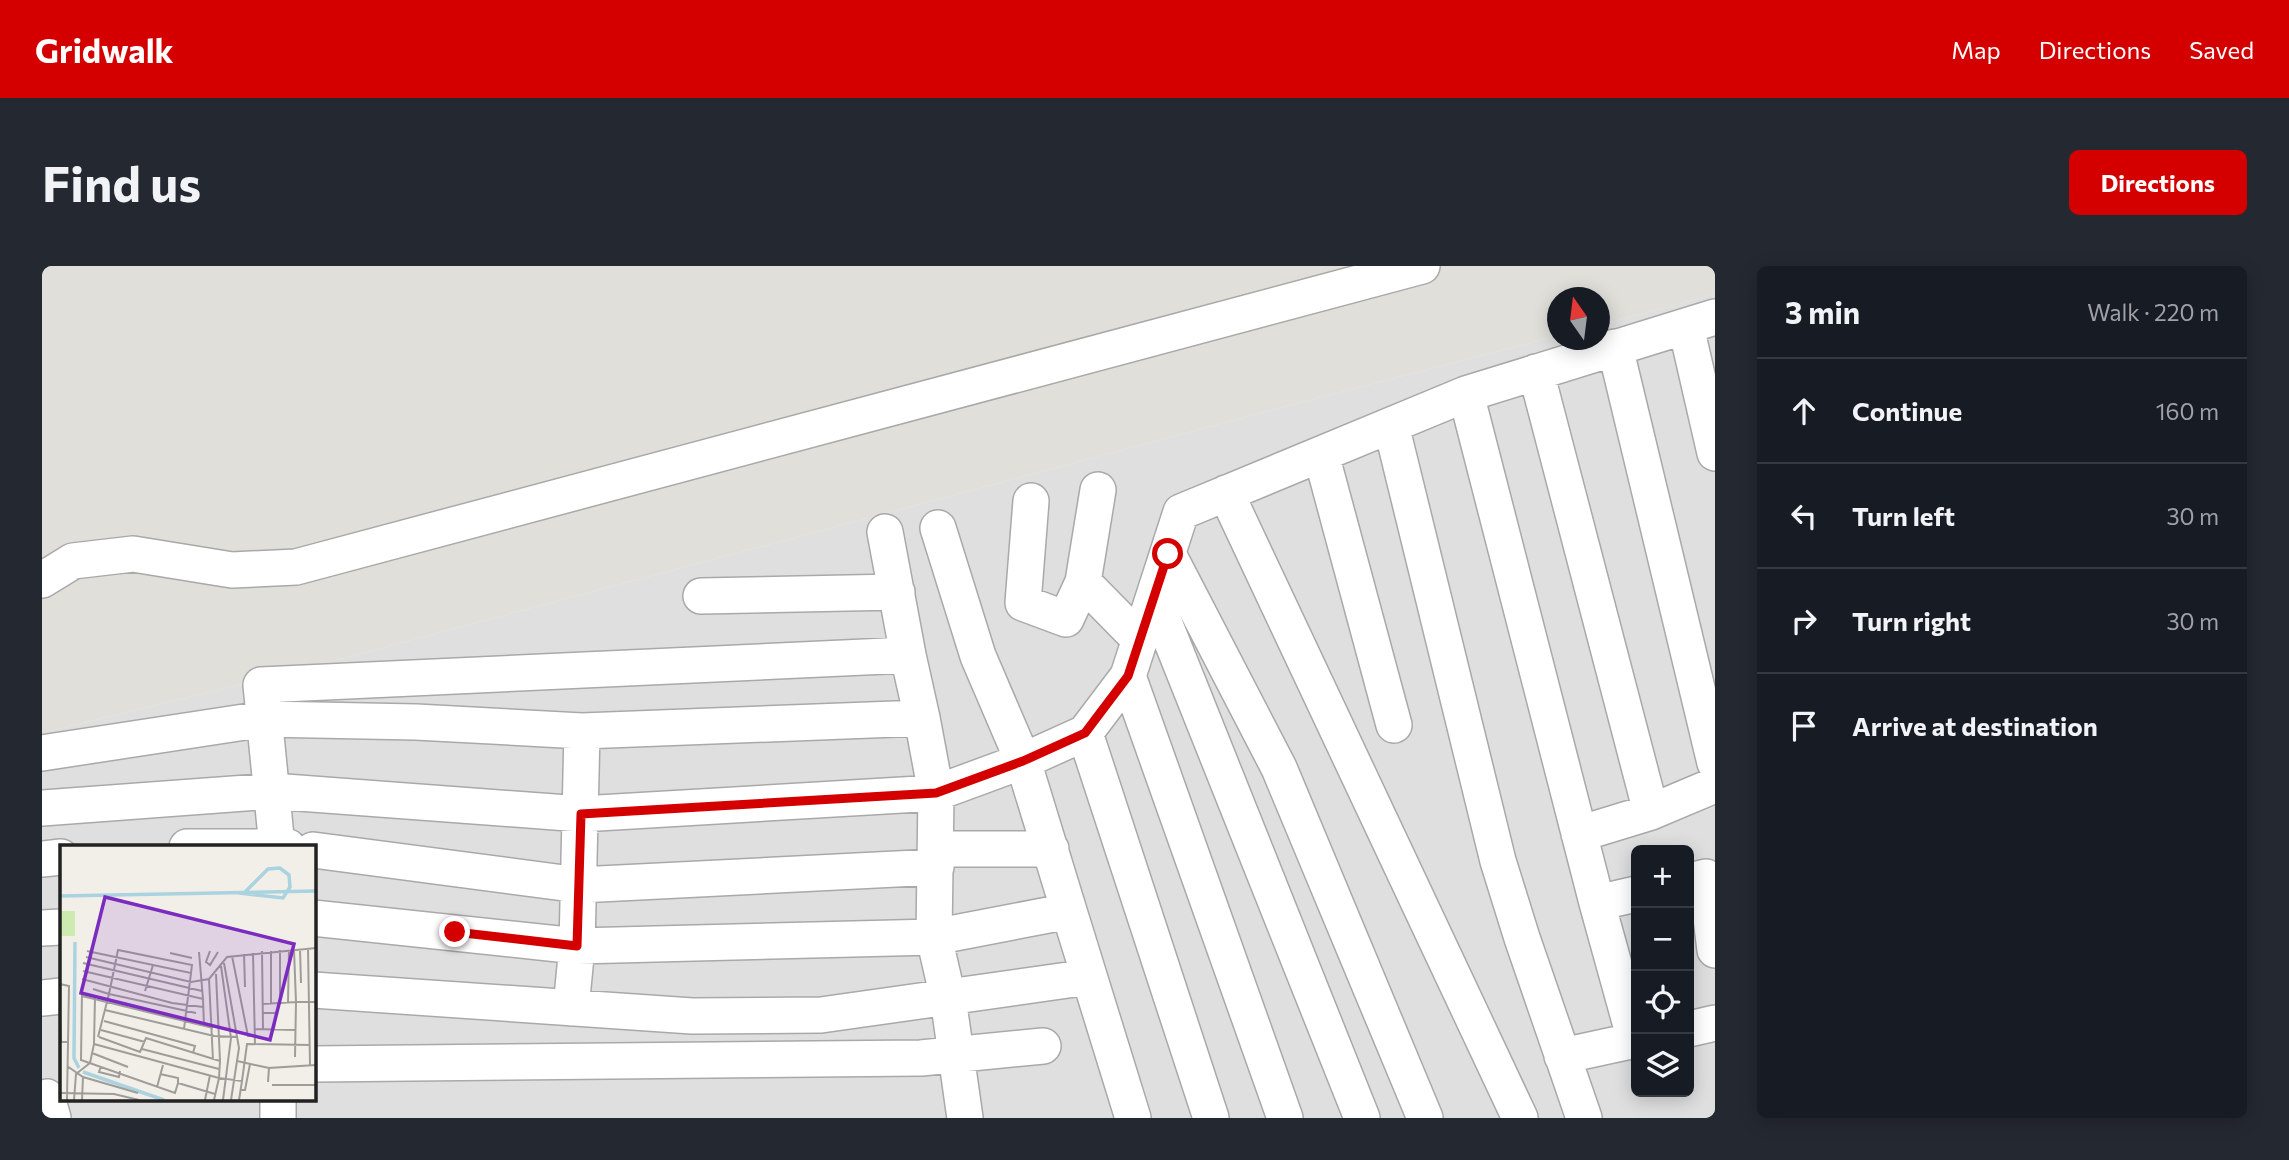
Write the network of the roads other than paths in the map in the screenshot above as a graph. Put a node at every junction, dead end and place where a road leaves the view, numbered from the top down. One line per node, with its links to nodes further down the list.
1 (1422, 266): 15 (street)
2 (1701, 322): 3 (street); 7 (street)
3 (1615, 347): 4 (street); 30 (street)
4 (1536, 372): 5 (street); 35 (street)
5 (1466, 394): 6 (street); 37 (street)
6 (1391, 425): 8 (street); 69 (street)
7 (1715, 453)
8 (1321, 454): 10 (street); 25 (street)
9 (1098, 490): 16 (street)
10 (1226, 493): 14 (street); 79 (street)
11 (1031, 501): 16 (street)
12 (938, 528): 29 (street)
13 (885, 531): 17 (street)
14 (1168, 554): 19 (street); 78 (street)
15 (42, 580)
16 (1083, 582): 20 (street)
17 (897, 592): 18 (street); 21 (street)
18 (701, 596)
19 (1154, 597): 20 (street); 77 (street)
20 (1140, 640): 22 (street)
21 (908, 655): 23 (street); 24 (street)
22 (1128, 676): 27 (street); 76 (street)
23 (922, 718): 26 (street); 33 (street)
24 (264, 719): 26 (street); 28 (street); 32 (street)
25 (1394, 725)
26 (582, 731): 36 (street)
27 (1085, 733): 29 (street); 75 (street)
28 (42, 753)
29 (1023, 761): 33 (street); 40 (street)
30 (1715, 763)
31 (1715, 785): 35 (street)
32 (272, 791): 34 (street); 36 (street); 38 (street)
33 (936, 793): 36 (street); 39 (street)
34 (42, 808)
35 (1651, 813): 37 (street)
36 (581, 814): 45 (street)
37 (1579, 834): 47 (street)
38 (280, 845)
39 (936, 849): 40 (street); 45 (street); 52 (street)
40 (1051, 849): 48 (street)
41 (315, 850): 45 (street)
42 (60, 857): 43 (street)
43 (42, 859)
44 (1694, 880): 54 (street)
45 (579, 885): 53 (street)
46 (1631, 895): 47 (street)
47 (1597, 903): 56 (street)
48 (1069, 911): 52 (street); 57 (street)
49 (315, 918): 53 (street)
50 (60, 927): 51 (street)
51 (42, 928)
52 (934, 937): 53 (street); 61 (street)
53 (577, 946): 62 (street)
54 (1715, 948): 55 (street)
55 (1694, 953)
56 (1626, 971): 65 (street)
57 (1089, 977): 61 (street); 74 (street)
58 (315, 990): 62 (street)
59 (60, 996): 60 (street)
60 (42, 998)
61 (948, 998): 62 (street); 68 (street)
62 (570, 1008)
63 (1715, 1023): 64 (street)
64 (1694, 1028)
65 (1635, 1034)
66 (1631, 1041): 69 (street)
67 (1043, 1046): 68 (street)
68 (955, 1054): 70 (street); 73 (street)
69 (1562, 1056): 80 (street)
70 (315, 1064)
71 (278, 1100): 72 (street)
72 (278, 1118)
73 (965, 1118)
74 (1133, 1118)
75 (1211, 1118)
76 (1285, 1118)
77 (1362, 1118)
78 (1425, 1118)
79 (1520, 1118)
80 (1582, 1118)

